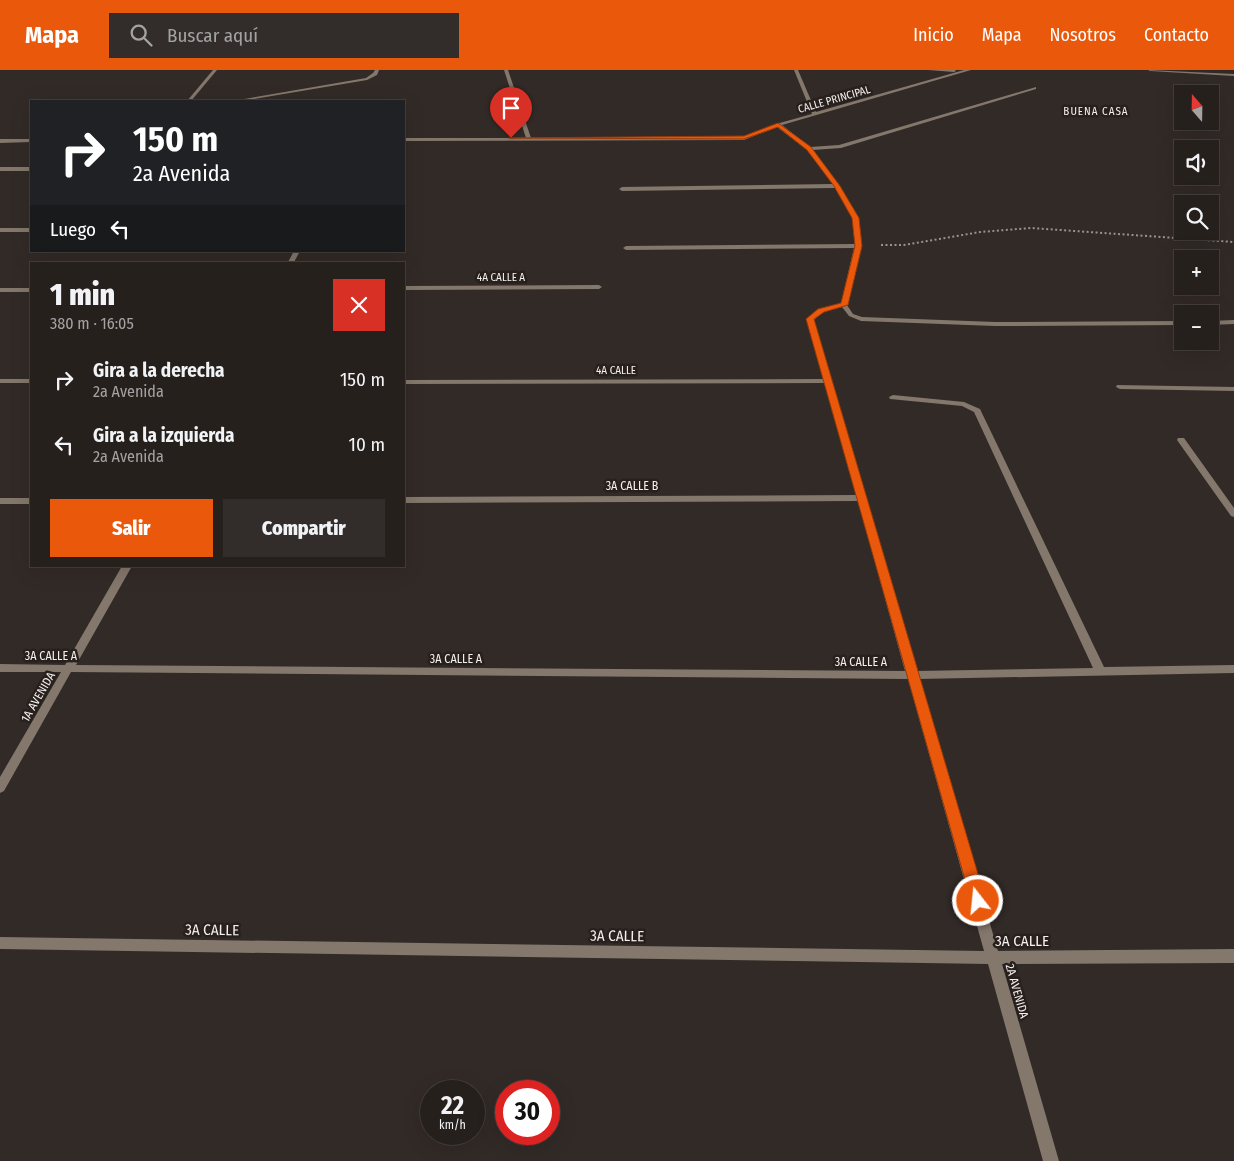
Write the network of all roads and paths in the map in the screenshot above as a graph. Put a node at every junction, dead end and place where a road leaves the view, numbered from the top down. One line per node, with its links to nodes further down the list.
1 (215, 70): 12 (street)
2 (377, 70): 13 (street)
3 (506, 70): 16 (street)
4 (796, 70): 14 (street)
5 (930, 70): 9 (street)
6 (969, 70): 9 (street, CALLE PRINCIPAL)
7 (1150, 70): 8 (street)
8 (1199, 71): 10 (street)
9 (962, 72): 14 (street, CALLE PRINCIPAL)
10 (1234, 75)
11 (1034, 88): 20 (street)
12 (190, 100)
13 (241, 100)
14 (815, 114): 15 (street, CALLE PRINCIPAL)
15 (778, 125): 16 (street, CALLE PRINCIPAL); 20 (street)
16 (529, 138): 17 (street, CALLE PRINCIPAL)
17 (405, 140)
18 (0, 141): 19 (street)
19 (30, 141)
20 (809, 149): 23 (street)
21 (0, 169): 22 (street)
22 (30, 169)
23 (837, 186): 24 (street); 28 (street)
24 (622, 189)
25 (0, 230): 26 (street)
26 (30, 230)
27 (1234, 242): 28 (path)
28 (858, 246): 29 (street); 34 (street)
29 (626, 248)
30 (599, 287): 31 (street, 4A CALLE A)
31 (405, 288)
32 (0, 290): 33 (street)
33 (30, 290)
34 (844, 305): 37 (street); 40 (street, 2A AVENIDA)
35 (1219, 322): 36 (street)
36 (1234, 322)
37 (1174, 323)
38 (0, 381): 39 (street)
39 (30, 381)
40 (828, 381): 41 (street, 4A CALLE); 46 (street, 2A AVENIDA)
41 (405, 382)
42 (1120, 387): 43 (street)
43 (1234, 389)
44 (893, 397): 55 (street)
45 (1181, 440): 50 (street)
46 (861, 498): 47 (street, 3A CALLE B); 56 (street, 2A AVENIDA)
47 (405, 500)
48 (0, 501): 49 (street)
49 (30, 501)
50 (1234, 514)
51 (125, 567): 54 (street, 1A AVENIDA)
52 (0, 668): 54 (street, 3A CALLE A)
53 (1234, 668): 55 (street, 3A CALLE A)
54 (69, 669): 56 (street, 3A CALLE A); 57 (street, 1A AVENIDA)
55 (1100, 671): 56 (street, 3A CALLE A)
56 (912, 675): 60 (street, 2A AVENIDA)
57 (0, 788)
58 (0, 944): 60 (street, 3A CALLE)
59 (1234, 956): 60 (street, 3A CALLE)
60 (995, 958): 61 (street, 2A AVENIDA)
61 (1051, 1161)

